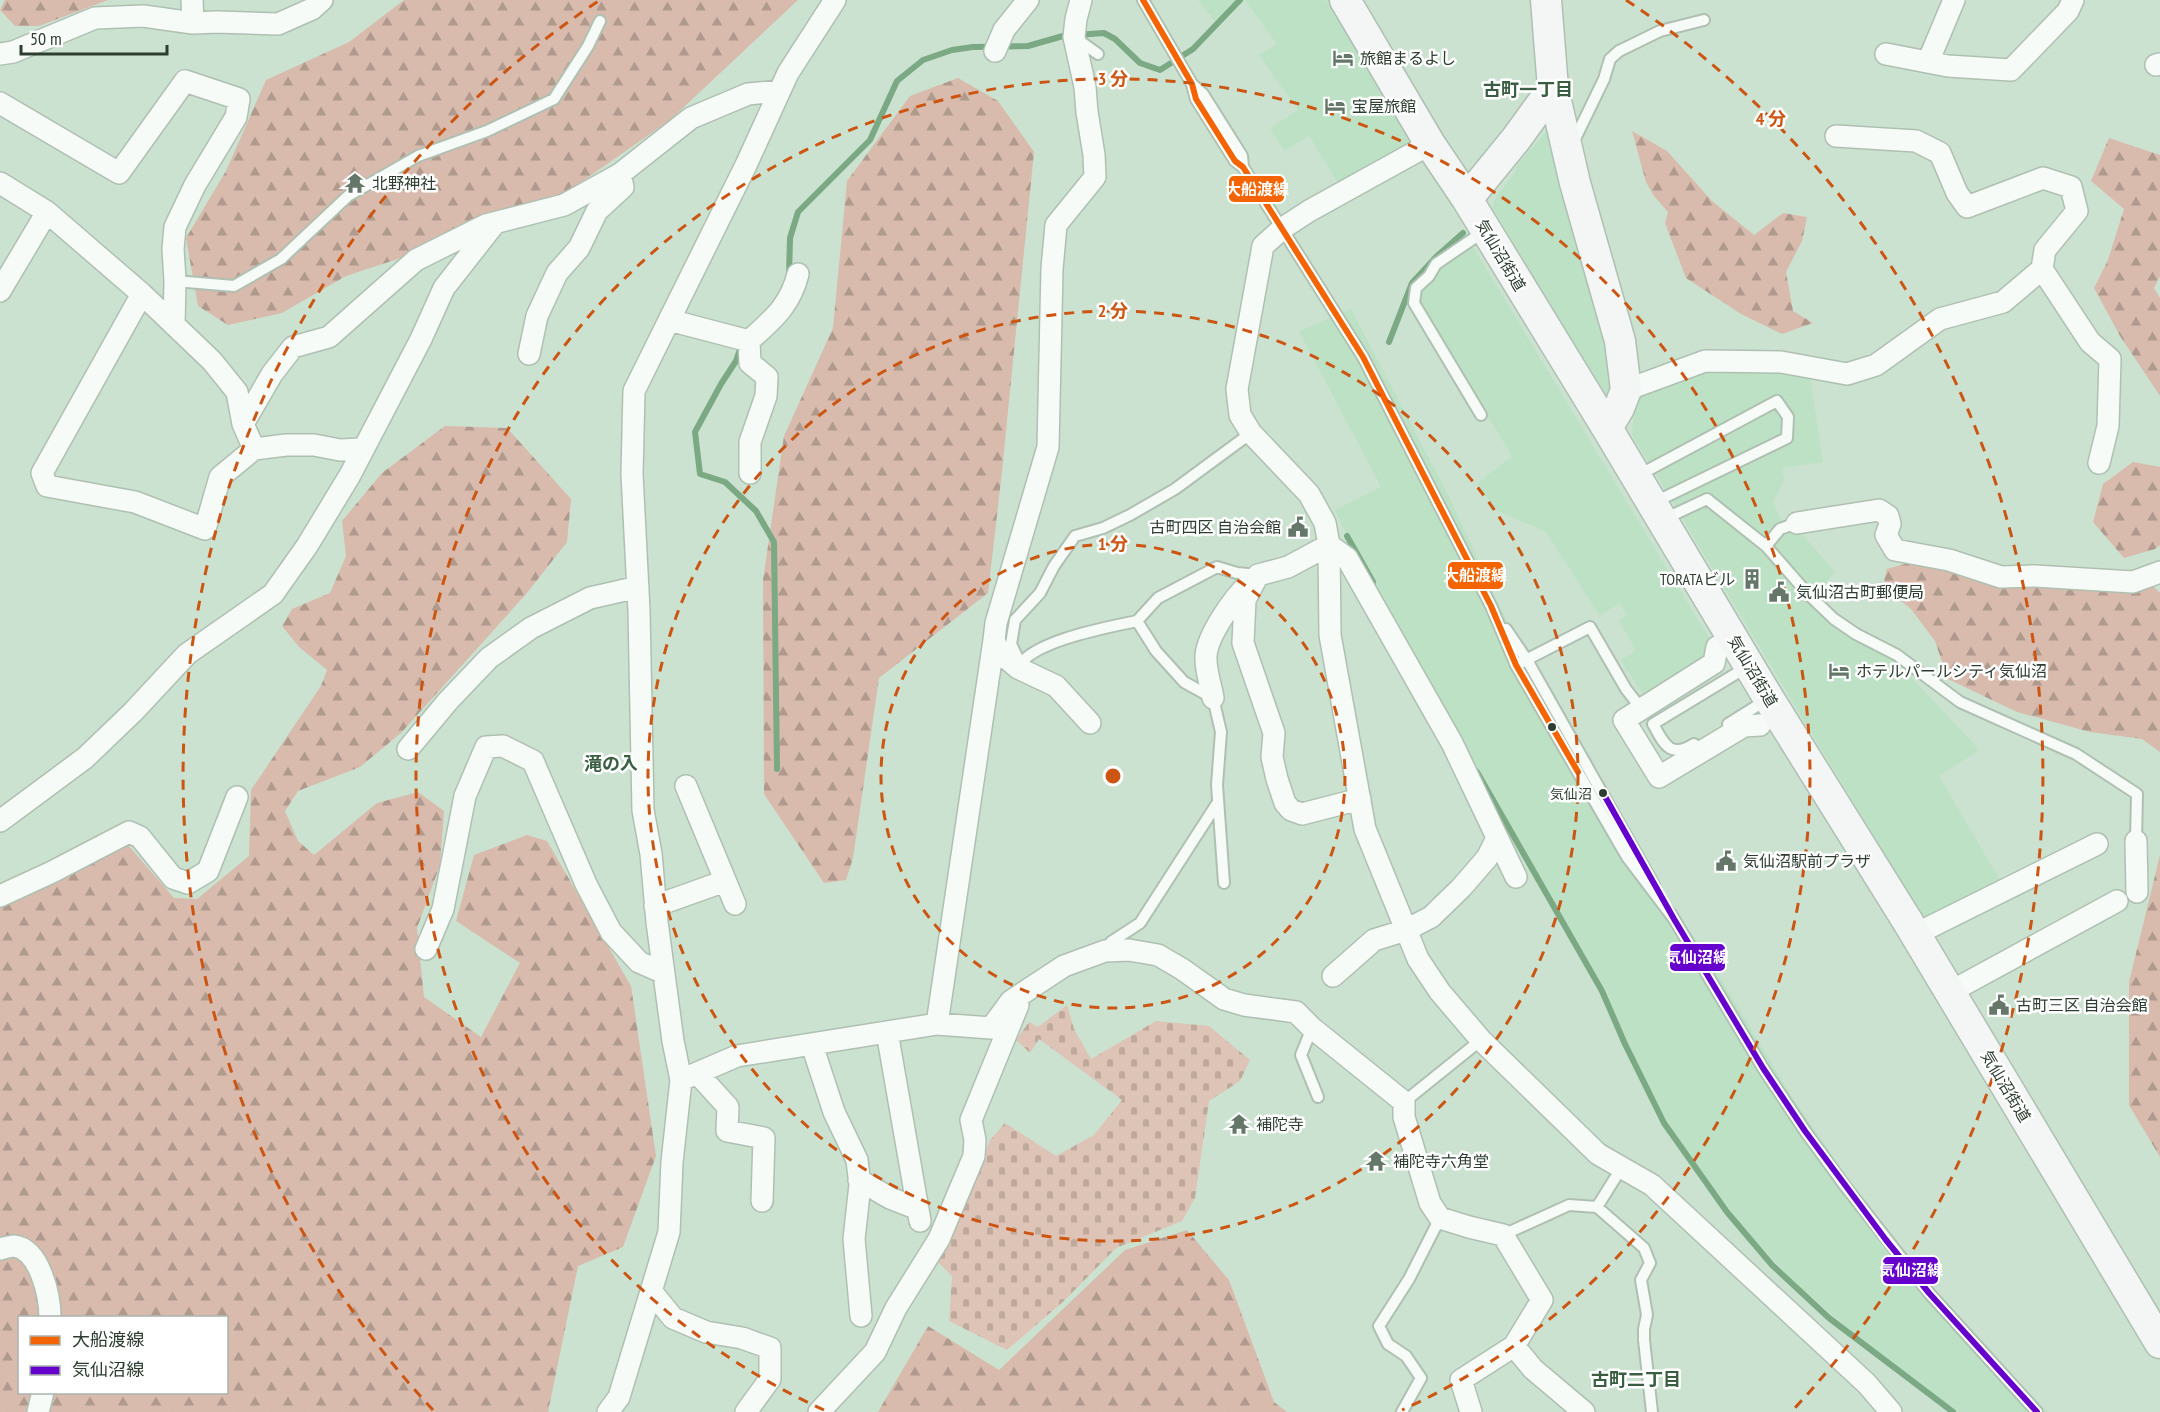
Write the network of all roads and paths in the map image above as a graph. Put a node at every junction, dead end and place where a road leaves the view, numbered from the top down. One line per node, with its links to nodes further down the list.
1 (192, 0): 13 (street)
2 (322, 0): 13 (street)
3 (835, 0): 21 (street)
4 (1028, 0): 15 (street)
5 (1081, 0): 14 (street)
6 (1143, 0): 31 (lane)
7 (1345, 0): 24 (street, 気仙沼街道)
8 (1546, 0): 20 (street)
9 (1954, 0): 19 (street)
10 (2073, 0): 19 (street)
11 (1704, 20): 25 (lane)
12 (600, 21): 35 (lane)
13 (193, 23): 16 (street)
14 (1075, 29): 17 (lane); 61 (street)
15 (995, 51)
16 (0, 54)
17 (1098, 54)
18 (1886, 54): 19 (street)
19 (1928, 62)
20 (1553, 88): 25 (street); 28 (street)
21 (780, 91): 26 (street); 38 (street)
22 (0, 103): 35 (street)
23 (1836, 136): 33 (street)
24 (1430, 144): 28 (street, 気仙沼街道); 31 (street)
25 (1568, 154): 42 (street)
26 (620, 174): 30 (street); 41 (street)
27 (0, 183): 29 (street)
28 (1467, 199): 32 (street, 気仙沼街道)
29 (47, 212): 36 (street); 37 (street)
30 (495, 223): 44 (street); 48 (street)
31 (1283, 228): 46 (street); 59 (lane)
32 (1486, 230): 43 (lane); 45 (street, 気仙沼街道)
33 (2042, 269): 42 (street); 49 (street)
34 (798, 274): 40 (street)
35 (175, 281): 39 (street)
36 (0, 291)
37 (142, 294): 39 (street); 47 (street)
38 (669, 320): 40 (street); 58 (street)
39 (174, 324): 44 (street)
40 (746, 340): 50 (street)
41 (529, 354)
42 (1626, 390): 45 (street)
43 (1481, 415)
44 (243, 424): 47 (street)
45 (1607, 428): 51 (street, 気仙沼街道)
46 (1251, 433): 54 (street); 64 (lane)
47 (254, 449): 48 (street)
48 (363, 449): 76 (street)
49 (2099, 463)
50 (750, 473)
51 (1636, 477): 52 (street, 気仙沼街道); 52 (lane)
52 (1657, 512): 55 (lane); 66 (street, 気仙沼街道)
53 (1797, 523): 55 (lane); 56 (street)
54 (1329, 545): 57 (street); 74 (street); 77 (street)
55 (1766, 546): 78 (lane)
56 (2160, 572)
57 (1258, 576): 60 (lane); 67 (street); 74 (street)
58 (638, 587): 71 (street); 87 (street)
59 (1491, 606): 63 (lane); 65 (lane)
60 (1137, 621): 64 (lane); 67 (lane)
61 (994, 640): 64 (street); 97 (street)
62 (1717, 647): 69 (street)
63 (1527, 660): 65 (lane); 69 (lane); 88 (lane)
64 (1019, 665): 70 (street)
65 (1516, 665): 88 (lane)
66 (1749, 665): 68 (street, 気仙沼街道); 69 (lane)
67 (1213, 698): 75 (lane)
68 (1764, 712): 69 (lane); 69 (street); 90 (street, 気仙沼街道)
69 (1647, 716)
70 (1090, 723)
71 (408, 749)
72 (686, 786): 81 (street)
73 (237, 797): 84 (street)
74 (1360, 799): 89 (street)
75 (1218, 802): 82 (lane); 92 (lane)
76 (0, 821)
77 (1497, 838): 80 (street); 89 (street)
78 (2136, 841): 83 (street)
79 (2097, 844): 90 (street)
80 (1516, 877)
81 (725, 880): 86 (street); 87 (street)
82 (1224, 884)
83 (2137, 892)
84 (0, 896)
85 (2117, 901): 95 (street)
86 (735, 904)
87 (655, 906): 93 (street)
88 (1674, 920): 127 (lane)
89 (1406, 930): 94 (street); 100 (street)
90 (1916, 934): 95 (street, 気仙沼街道)
91 (426, 949): 93 (street)
92 (1105, 951): 96 (street); 98 (street)
93 (664, 973): 102 (street)
94 (1333, 976)
95 (1950, 992): 115 (street, 気仙沼街道)
96 (1023, 993): 97 (street); 121 (street)
97 (937, 1024): 99 (street)
98 (1312, 1028): 103 (lane); 104 (street)
99 (887, 1032): 101 (street); 106 (street)
100 (1480, 1040): 104 (lane); 105 (street)
101 (812, 1045): 102 (street); 106 (street)
102 (689, 1077): 107 (street); 112 (street)
103 (1318, 1097)
104 (1404, 1102): 109 (street)
105 (1622, 1167): 108 (lane); 126 (street)
106 (859, 1180): 114 (street)
107 (762, 1201)
108 (1597, 1207): 110 (lane); 125 (lane)
109 (1440, 1218): 110 (street); 122 (lane)
110 (1503, 1235): 116 (street)
111 (0, 1249): 113 (street)
112 (651, 1292): 119 (street); 120 (street)
113 (50, 1316)
114 (861, 1316)
115 (2160, 1343)
116 (1514, 1346): 123 (street); 124 (street)
117 (42, 1394): 118 (street)
118 (38, 1412)
119 (608, 1412)
120 (746, 1412)
121 (819, 1412)
122 (1402, 1412)
123 (1471, 1412)
124 (1584, 1412)
125 (1652, 1412)
126 (1891, 1412)
127 (2037, 1412)

